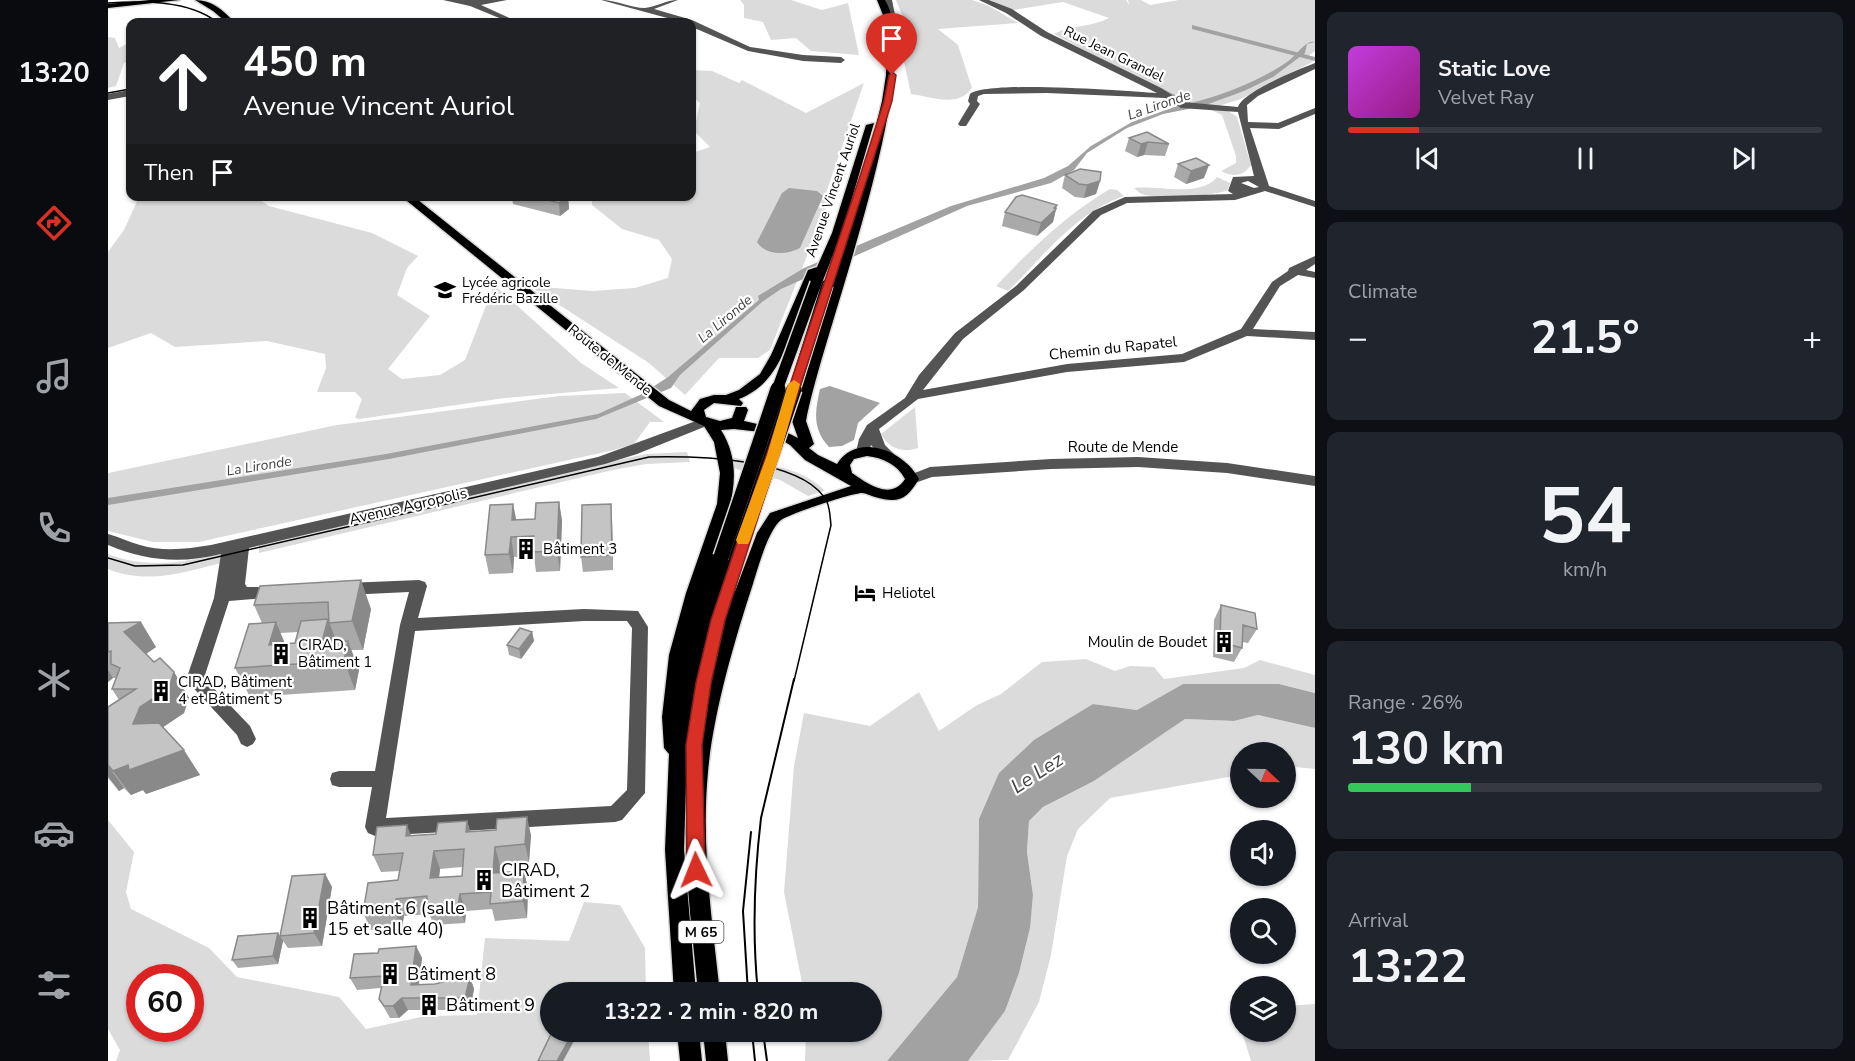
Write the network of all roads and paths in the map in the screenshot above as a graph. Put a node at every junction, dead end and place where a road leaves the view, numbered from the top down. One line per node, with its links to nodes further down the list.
1 (176, 0): 12 (main road)
2 (447, 0): 11 (street)
3 (503, 0): 11 (street)
4 (605, 0): 13 (street)
5 (674, 0): 13 (street)
6 (872, 0): 37 (main road, Avenue Vincent Auriol / M 65)
7 (881, 0): 18 (main road, Avenue Vincent Auriol / M 65)
8 (888, 0): 18 (street, Avenue Vincent Auriol)
9 (982, 0): 22 (street, Rue Jean Grandel)
10 (205, 1): 14 (main road)
11 (472, 4): 15 (street)
12 (108, 6)
13 (645, 10): 16 (street)
14 (226, 18)
15 (505, 18)
16 (673, 18)
17 (696, 26): 19 (street)
18 (890, 42): 37 (main road, Avenue Vincent Auriol / M 65)
19 (841, 60)
20 (1315, 66): 24 (street)
21 (126, 94): 23 (street)
22 (1167, 96): 24 (street, Rue Jean Grandel); 26 (street)
23 (108, 97)
24 (1241, 110): 27 (street)
25 (1315, 111): 27 (street)
26 (963, 124)
27 (1244, 125): 28 (street)
28 (1257, 167): 29 (street); 30 (street)
29 (1245, 177): 30 (street); 31 (street)
30 (1263, 184): 32 (street); 35 (street)
31 (1235, 185): 32 (street); 33 (street)
32 (1254, 191): 33 (street)
33 (1226, 197): 42 (street)
34 (412, 201): 45 (main road, Route de Mende)
35 (1315, 204)
36 (1313, 263): 38 (street)
37 (828, 266): 43 (main road, M 65); 48 (main road, M 65); 58 (main road, M 65, bridge)
38 (1293, 270): 39 (street); 40 (street)
39 (1315, 274)
40 (1245, 332): 41 (street); 42 (street, Chemin du Rapatel)
41 (1315, 336)
42 (914, 396): 47 (street)
43 (728, 399): 44 (main road); 45 (main road)
44 (741, 410): 46 (main road); 48 (main road)
45 (703, 418): 46 (main road); 57 (street, Avenue Agropolis); 67 (main road, M 65)
46 (731, 424): 53 (main road)
47 (872, 429): 49 (street); 50 (street)
48 (807, 444): 51 (main road)
49 (863, 452): 50 (main road); 51 (main road)
50 (892, 459): 52 (main road)
51 (845, 460): 53 (main road)
52 (910, 473): 54 (street, Route de Mende); 55 (main road)
53 (845, 475): 55 (main road)
54 (1315, 481)
55 (864, 488): 68 (main road, M 65)
56 (108, 540): 57 (street, Avenue Agropolis)
57 (236, 545): 61 (street); 62 (street)
58 (729, 559): 67 (main road, M 65); 68 (main road, M 65)
59 (333, 589): 63 (street)
60 (291, 591): 61 (street)
61 (243, 593): 62 (street)
62 (223, 595): 64 (street)
63 (408, 625): 66 (street); 66 (street)
64 (247, 739)
65 (339, 778): 66 (street)
66 (383, 778)
67 (677, 778): 69 (main road, M 65)
68 (696, 870): 70 (main road, M 65)
69 (684, 982)
70 (708, 982)

